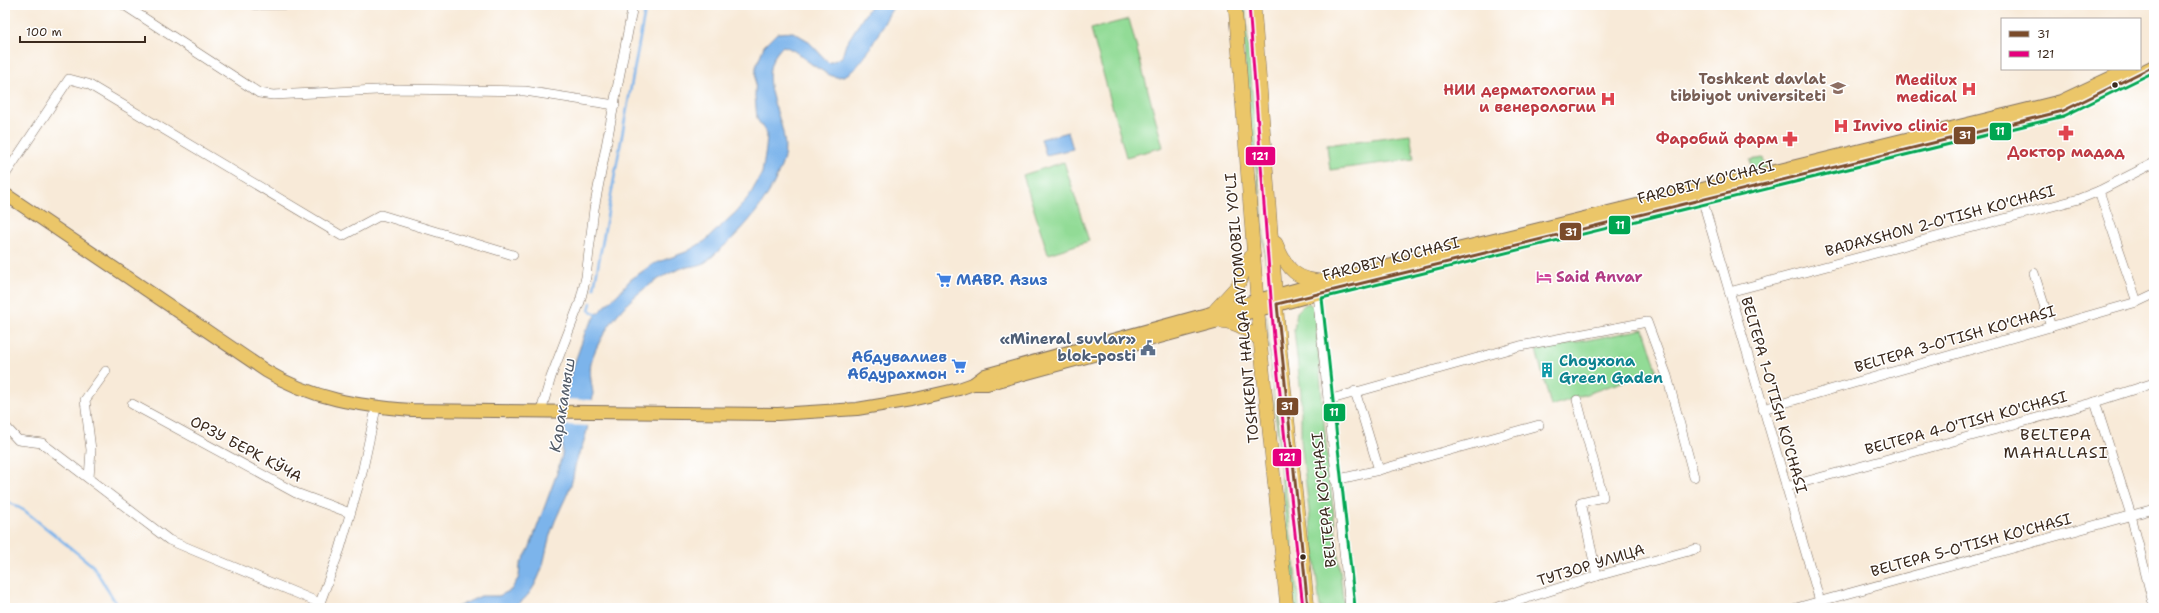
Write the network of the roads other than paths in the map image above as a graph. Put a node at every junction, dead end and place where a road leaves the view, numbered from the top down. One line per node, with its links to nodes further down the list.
1 (124, 5): 11 (street)
2 (255, 5): 3 (street)
3 (294, 5)
4 (633, 5): 11 (street)
5 (1235, 5): 18 (highway, TOSHKENT HALQA AVTOMOBIL YO'LI)
6 (1254, 5): 17 (highway)
7 (2154, 56): 8 (main road)
8 (2141, 63)
9 (2154, 66): 16 (main road, FAROBIY KO'CHASI)
10 (2127, 70): 16 (main road, FAROBIY KO'CHASI)
11 (615, 105): 40 (street)
12 (2154, 163): 14 (street, BADAXSHON 2-O'TISH KO'CHASI)
13 (5, 175): 19 (street)
14 (2099, 191): 22 (street, BADAXSHON 2-O'TISH KO'CHASI); 26 (street)
15 (5, 194): 38 (main road, FAROBIY KO'CHASI)
16 (1701, 194): 21 (main road, FAROBIY KO'CHASI); 22 (street, BELTEPA 1-O'TISH KO'CHASI); 23 (main road, FAROBIY KO'CHASI)
17 (1272, 234): 21 (highway); 25 (highway)
18 (1254, 251): 27 (highway, TOSHKENT HALQA AVTOMOBIL YO'LI); 28 (highway)
19 (513, 256)
20 (2034, 273): 29 (street)
21 (1327, 281): 25 (main road, FAROBIY KO'CHASI)
22 (1729, 292): 39 (street, BELTEPA 1-O'TISH KO'CHASI)
23 (1317, 294): 25 (main road, FAROBIY KO'CHASI); 34 (street, BELTEPA KO'CHASI)
24 (2154, 294): 26 (street, BELTEPA 3-O'TISH KO'CHASI)
25 (1277, 299): 27 (main road, FAROBIY KO'CHASI); 58 (highway)
26 (2137, 302): 29 (street, BELTEPA 3-O'TISH KO'CHASI)
27 (1257, 304): 28 (main road, FAROBIY KO'CHASI); 30 (highway, TOSHKENT HALQA AVTOMOBIL YO'LI)
28 (1214, 316): 30 (highway); 40 (main road, FAROBIY KO'CHASI)
29 (2051, 327): 39 (street, BELTEPA 3-O'TISH KO'CHASI)
30 (1260, 340): 57 (highway, TOSHKENT HALQA AVTOMOBIL YO'LI)
31 (106, 371): 45 (street)
32 (2154, 383): 36 (street, BELTEPA 4-O'TISH KO'CHASI)
33 (1355, 391): 34 (street); 43 (street); 44 (street)
34 (1328, 400): 46 (street, BELTEPA KO'CHASI)
35 (1577, 400): 52 (street)
36 (2096, 402): 47 (street, BELTEPA 4-O'TISH KO'CHASI); 50 (street)
37 (132, 404): 49 (street, ОРЗУ БЕРК КЎЧА)
38 (376, 408): 40 (main road, FAROBIY KO'CHASI); 49 (street)
39 (1763, 409): 47 (street, BELTEPA 1-O'TISH KO'CHASI)
40 (541, 411)
41 (1539, 425): 43 (street)
42 (5, 426): 45 (street)
43 (1378, 470): 46 (street)
44 (1694, 477)
45 (88, 478): 55 (street)
46 (1335, 480): 59 (street, BELTEPA KO'CHASI)
47 (1786, 487): 54 (street, BELTEPA 1-O'TISH KO'CHASI)
48 (2154, 509): 50 (street, BELTEPA 5-O'TISH KO'CHASI)
49 (350, 513): 55 (street)
50 (2131, 515): 54 (street, BELTEPA 5-O'TISH KO'CHASI); 56 (street)
51 (1696, 549): 52 (street, ТУТЗОР УЛИЦА)
52 (1597, 576): 53 (street, ТУТЗОР УЛИЦА)
53 (1517, 605): 60 (street, ТУТЗОР УЛИЦА)
54 (1821, 605): 61 (street, BELTEPA 5-O'TISH KO'CHASI)
55 (319, 606)
56 (2154, 607)
57 (1287, 608)
58 (1308, 608)
59 (1350, 608)
60 (1495, 608)
61 (1796, 608)

